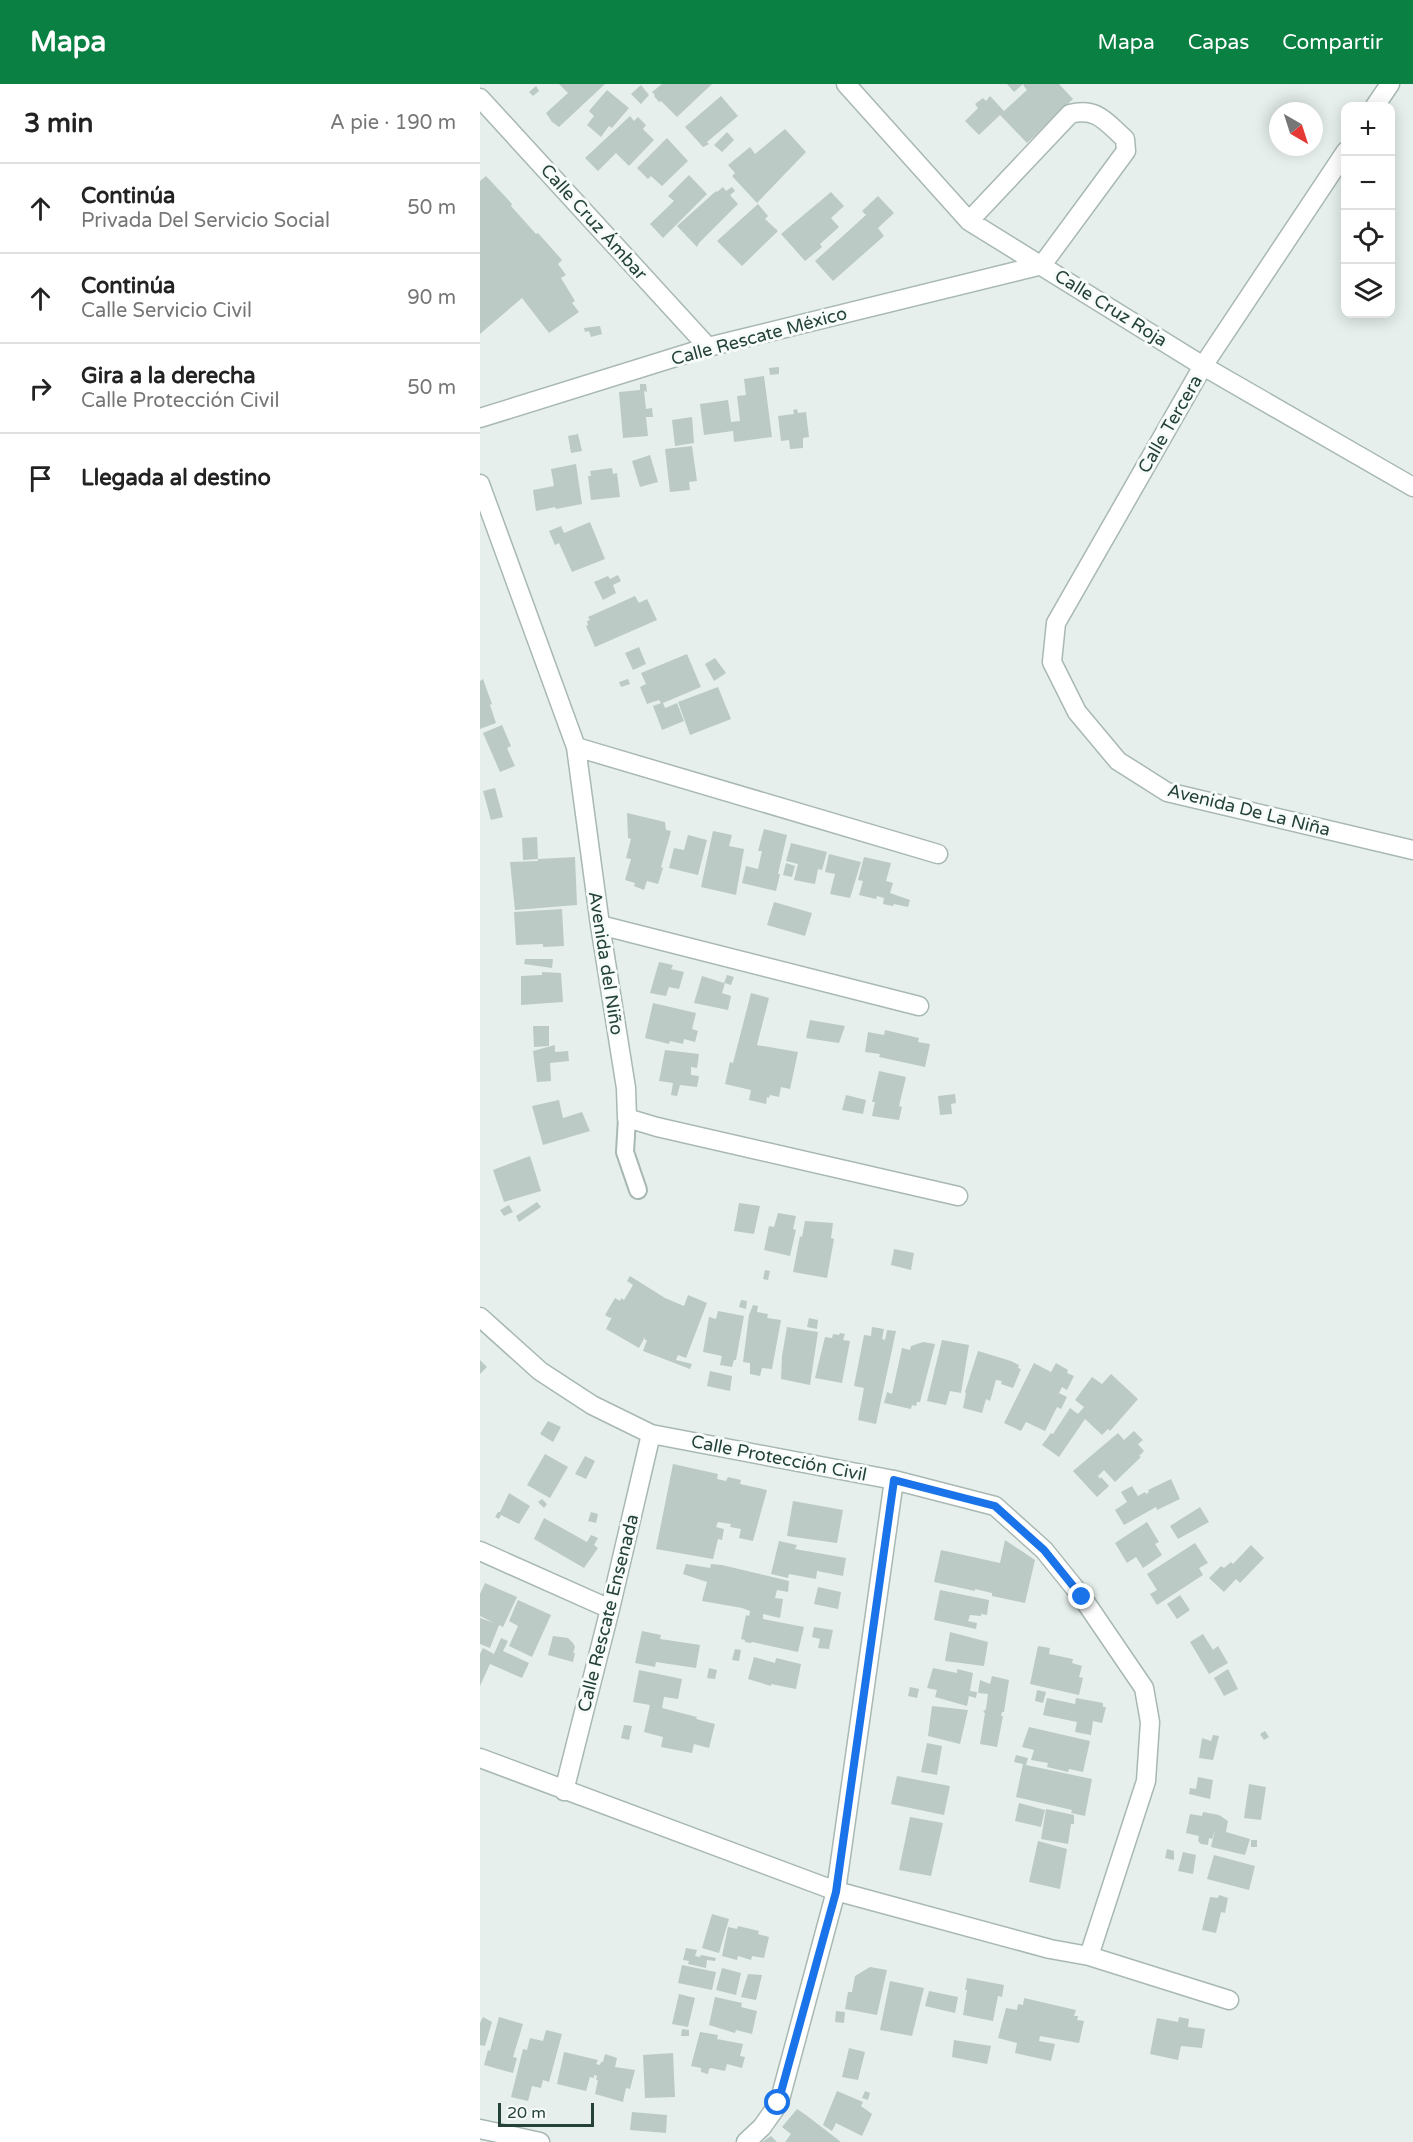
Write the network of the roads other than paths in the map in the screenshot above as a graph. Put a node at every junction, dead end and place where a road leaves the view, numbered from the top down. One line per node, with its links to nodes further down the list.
1 (846, 84): 6 (street, Calle Cruz Roja)
2 (1390, 84): 4 (street)
3 (480, 98): 8 (street, Calle Cruz Ámbar)
4 (1378, 102)
5 (1343, 156): 9 (street, Calle Tercera)
6 (969, 221): 7 (street, Calle Cruz Roja); 7 (street)
7 (1042, 265): 8 (street, Calle Rescate México); 9 (street, Calle Cruz Roja)
8 (708, 347): 10 (street, Calle Rescate México)
9 (1203, 366): 12 (street, Calle Cruz Roja); 13 (street, Calle Tercera)
10 (480, 418)
11 (480, 484): 14 (street, Avenida del Niño)
12 (1413, 487)
13 (1077, 712): 15 (street, Avenida De La Niña)
14 (576, 747): 16 (street); 17 (street, Avenida del Niño)
15 (1413, 850)
16 (938, 854)
17 (600, 925): 18 (street); 19 (street, Avenida del Niño)
18 (919, 1006)
19 (627, 1118): 20 (lane); 21 (street)
20 (638, 1190)
21 (958, 1196)
22 (480, 1317): 23 (street, Calle Protección Civil)
23 (651, 1434): 24 (street, Calle Protección Civil); 26 (street, Calle Rescate Ensenada)
24 (894, 1480): 29 (street); 30 (street, Calle Protección Civil)
25 (480, 1551): 26 (street)
26 (610, 1609): 28 (street, Calle Rescate Ensenada)
27 (480, 1758): 28 (street)
28 (564, 1791): 29 (street)
29 (836, 1892): 30 (street); 34 (street)
30 (1089, 1956): 31 (street)
31 (1229, 2000)
32 (480, 2128): 33 (street)
33 (540, 2142)
34 (746, 2142)

